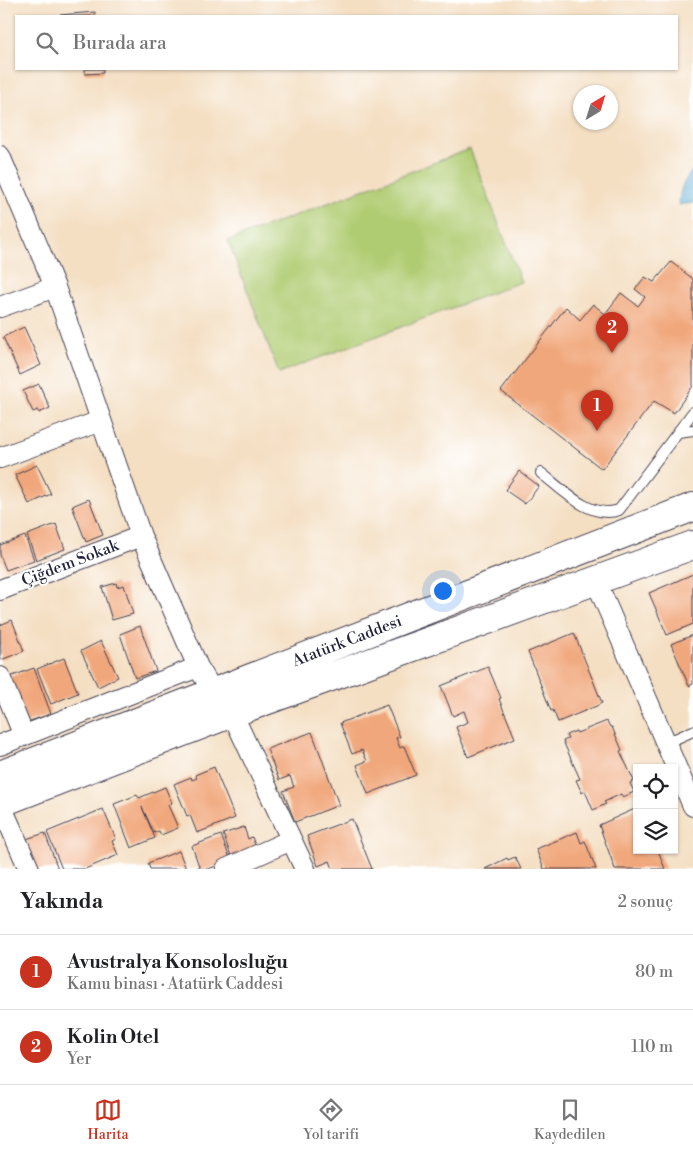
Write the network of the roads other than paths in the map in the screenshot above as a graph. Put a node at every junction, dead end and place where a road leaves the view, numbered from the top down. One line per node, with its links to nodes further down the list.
1 (0, 156): 2 (street)
2 (55, 287): 3 (street); 5 (street)
3 (0, 307)
4 (693, 412): 7 (lane)
5 (100, 421): 8 (street); 11 (street)
6 (693, 430): 7 (lane)
7 (678, 432): 9 (lane)
8 (0, 458)
9 (541, 473)
10 (693, 507): 17 (main road, Atatürk Caddesi)
11 (141, 536): 14 (street, Çiğdem Sokak); 15 (street)
12 (693, 545): 13 (main road, Atatürk Caddesi)
13 (596, 581): 18 (main road, Atatürk Caddesi); 21 (street)
14 (0, 590)
15 (198, 667): 17 (street); 20 (street)
16 (0, 677): 20 (street)
17 (214, 693): 18 (street); 23 (main road, Atatürk Caddesi)
18 (232, 713): 24 (main road, Atatürk Caddesi); 26 (street)
19 (693, 731): 21 (lane)
20 (24, 736): 22 (street)
21 (666, 743): 25 (street)
22 (0, 745)
23 (0, 774)
24 (0, 803): 27 (street)
25 (693, 806)
26 (291, 840): 28 (street); 29 (street)
27 (29, 869)
28 (226, 869)
29 (305, 869)

